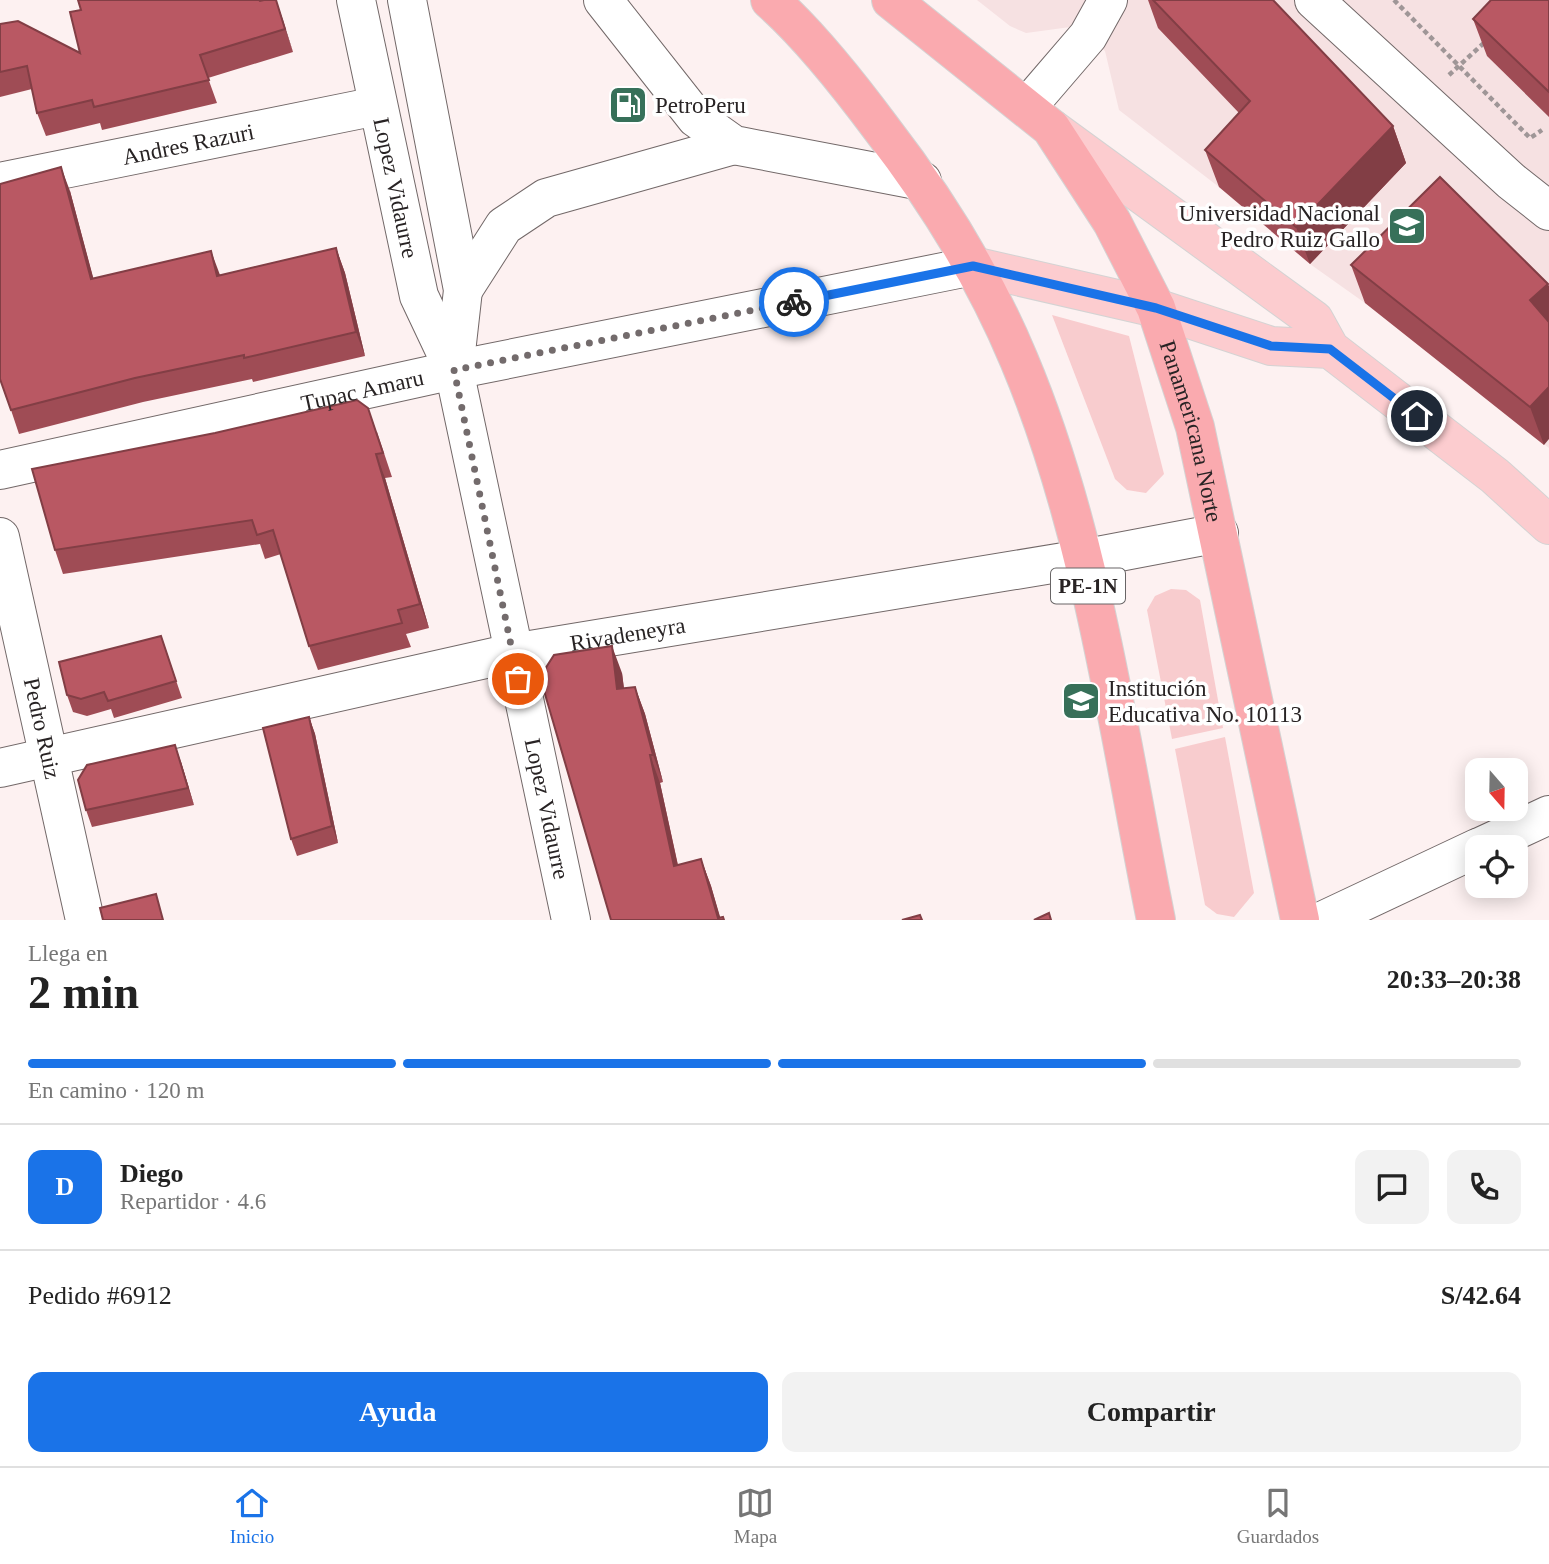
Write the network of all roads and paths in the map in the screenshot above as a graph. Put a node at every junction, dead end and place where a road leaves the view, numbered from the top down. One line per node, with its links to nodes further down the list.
1 (356, 0): 12 (street, Lopez Vidaurre)
2 (407, 0): 20 (street, Lopez Vidaurre)
3 (603, 0): 15 (street)
4 (770, 0): 16 (highway, PE-1N)
5 (891, 0): 13 (highway, Panamericana Norte)
6 (1108, 0): 13 (street)
7 (1314, 0): 11 (street)
8 (1394, 0): 10 (path)
9 (1490, 37): 10 (path)
10 (1460, 65): 11 (path); 14 (path)
11 (1423, 100): 18 (street)
12 (377, 106): 17 (street, Andres Razuri); 23 (street, Lopez Vidaurre)
13 (1039, 118): 21 (highway, Panamericana Norte); 22 (main road)
14 (1542, 130)
15 (734, 145): 16 (street); 20 (street)
16 (922, 181): 19 (highway, PE-1N)
17 (0, 182)
18 (1549, 211)
19 (973, 266): 21 (main road); 23 (street, Tupac Amaru); 28 (highway, PE-1N)
20 (463, 290): 23 (street, Lopez Vidaurre)
21 (1156, 308): 22 (main road); 26 (highway, Panamericana Norte)
22 (1330, 349): 25 (main road)
23 (454, 370): 24 (street, Tupac Amaru); 29 (street, Lopez Vidaurre)
24 (0, 470)
25 (1544, 511)
26 (1219, 533): 28 (street, Rivadeneyra); 38 (highway, Panamericana Norte)
27 (0, 537): 30 (street, Pedro Ruiz)
28 (1082, 559): 29 (street, Rivadeneyra); 37 (highway, PE-1N)
29 (512, 653): 30 (street, Rivadeneyra); 36 (street, Lopez Vidaurre)
30 (49, 758): 31 (street, Rivadeneyra); 35 (street, Pedro Ruiz)
31 (0, 768)
32 (1549, 815): 33 (street)
33 (1506, 835)
34 (1465, 854): 39 (street)
35 (85, 920)
36 (571, 920)
37 (1156, 920)
38 (1300, 920)
39 (1324, 920)

